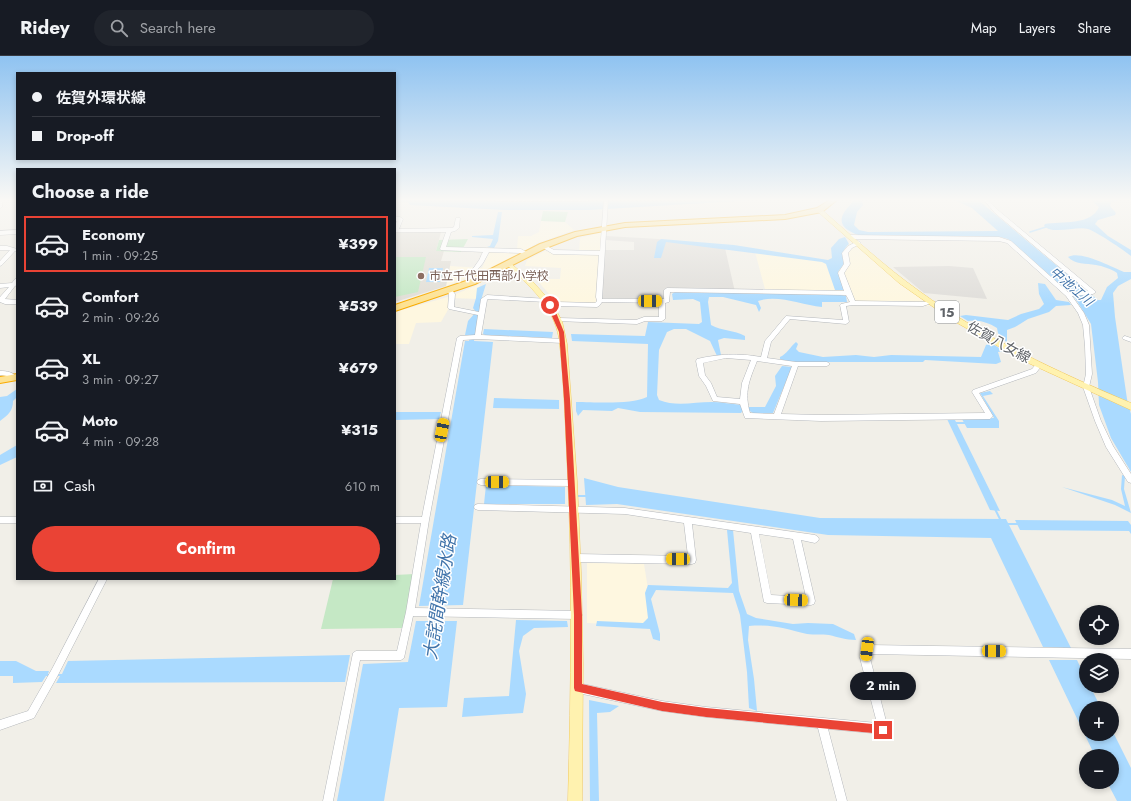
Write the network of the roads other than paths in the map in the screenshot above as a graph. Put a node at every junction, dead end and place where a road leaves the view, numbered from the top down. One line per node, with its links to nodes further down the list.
1 (447, 235): 11 (street)
2 (573, 235): 8 (highway)
3 (604, 235): 12 (street)
4 (848, 235): 6 (main road, 佐賀八女線 / 15)
5 (1024, 235): 21 (street)
6 (851, 237): 7 (main road, 佐賀八女線 / 15); 21 (street)
7 (858, 243): 20 (street); 25 (main road, 佐賀八女線 / 15)
8 (543, 246): 12 (street); 13 (highway)
9 (0, 248): 10 (street)
10 (15, 250): 14 (street)
11 (487, 250): 13 (street); 17 (street)
12 (602, 253): 22 (street)
13 (527, 254): 15 (highway)
14 (0, 264)
15 (509, 264): 17 (highway); 26 (main road)
16 (16, 282): 18 (street); 24 (street)
17 (472, 282): 19 (highway)
18 (0, 286)
19 (450, 291): 28 (highway); 29 (street)
20 (843, 293): 23 (street); 27 (street)
21 (1068, 295): 41 (street)
22 (600, 300): 23 (street); 26 (street)
23 (662, 301): 30 (street)
24 (16, 302)
25 (930, 302): 27 (street); 37 (main road, 佐賀八女線 / 15)
26 (548, 303): 29 (street); 30 (main road)
27 (853, 303): 34 (street)
28 (396, 308)
29 (481, 314): 31 (street)
30 (558, 320): 32 (main road)
31 (478, 337): 32 (street); 52 (street)
32 (563, 341): 47 (main road)
33 (755, 359): 34 (street); 42 (street); 42 (street)
34 (763, 360): 35 (street)
35 (796, 364): 36 (street); 44 (street)
36 (827, 364)
37 (1038, 365): 41 (main road, 佐賀八女線 / 15); 44 (street)
38 (0, 373): 39 (street)
39 (16, 377): 40 (highway)
40 (0, 380)
41 (1089, 388): 43 (main road, 15); 45 (street)
42 (743, 402): 44 (street)
43 (1131, 407)
44 (777, 416)
45 (1131, 480)
46 (481, 482): 47 (street)
47 (573, 495): 48 (street); 53 (street); 57 (main road)
48 (478, 507)
49 (0, 520): 50 (street)
50 (16, 520)
51 (396, 520): 52 (street)
52 (425, 520): 59 (street)
53 (688, 520): 54 (street); 57 (street)
54 (754, 530): 55 (street); 55 (street)
55 (796, 536): 56 (street)
56 (815, 539)
57 (575, 558): 60 (main road)
58 (102, 580): 64 (street)
59 (410, 612): 60 (street); 65 (street)
60 (578, 615): 62 (main road)
61 (1131, 654): 63 (street)
62 (578, 688): 63 (street); 66 (main road)
63 (822, 724): 67 (street)
64 (0, 725)
65 (328, 801)
66 (575, 801)
67 (842, 801)

